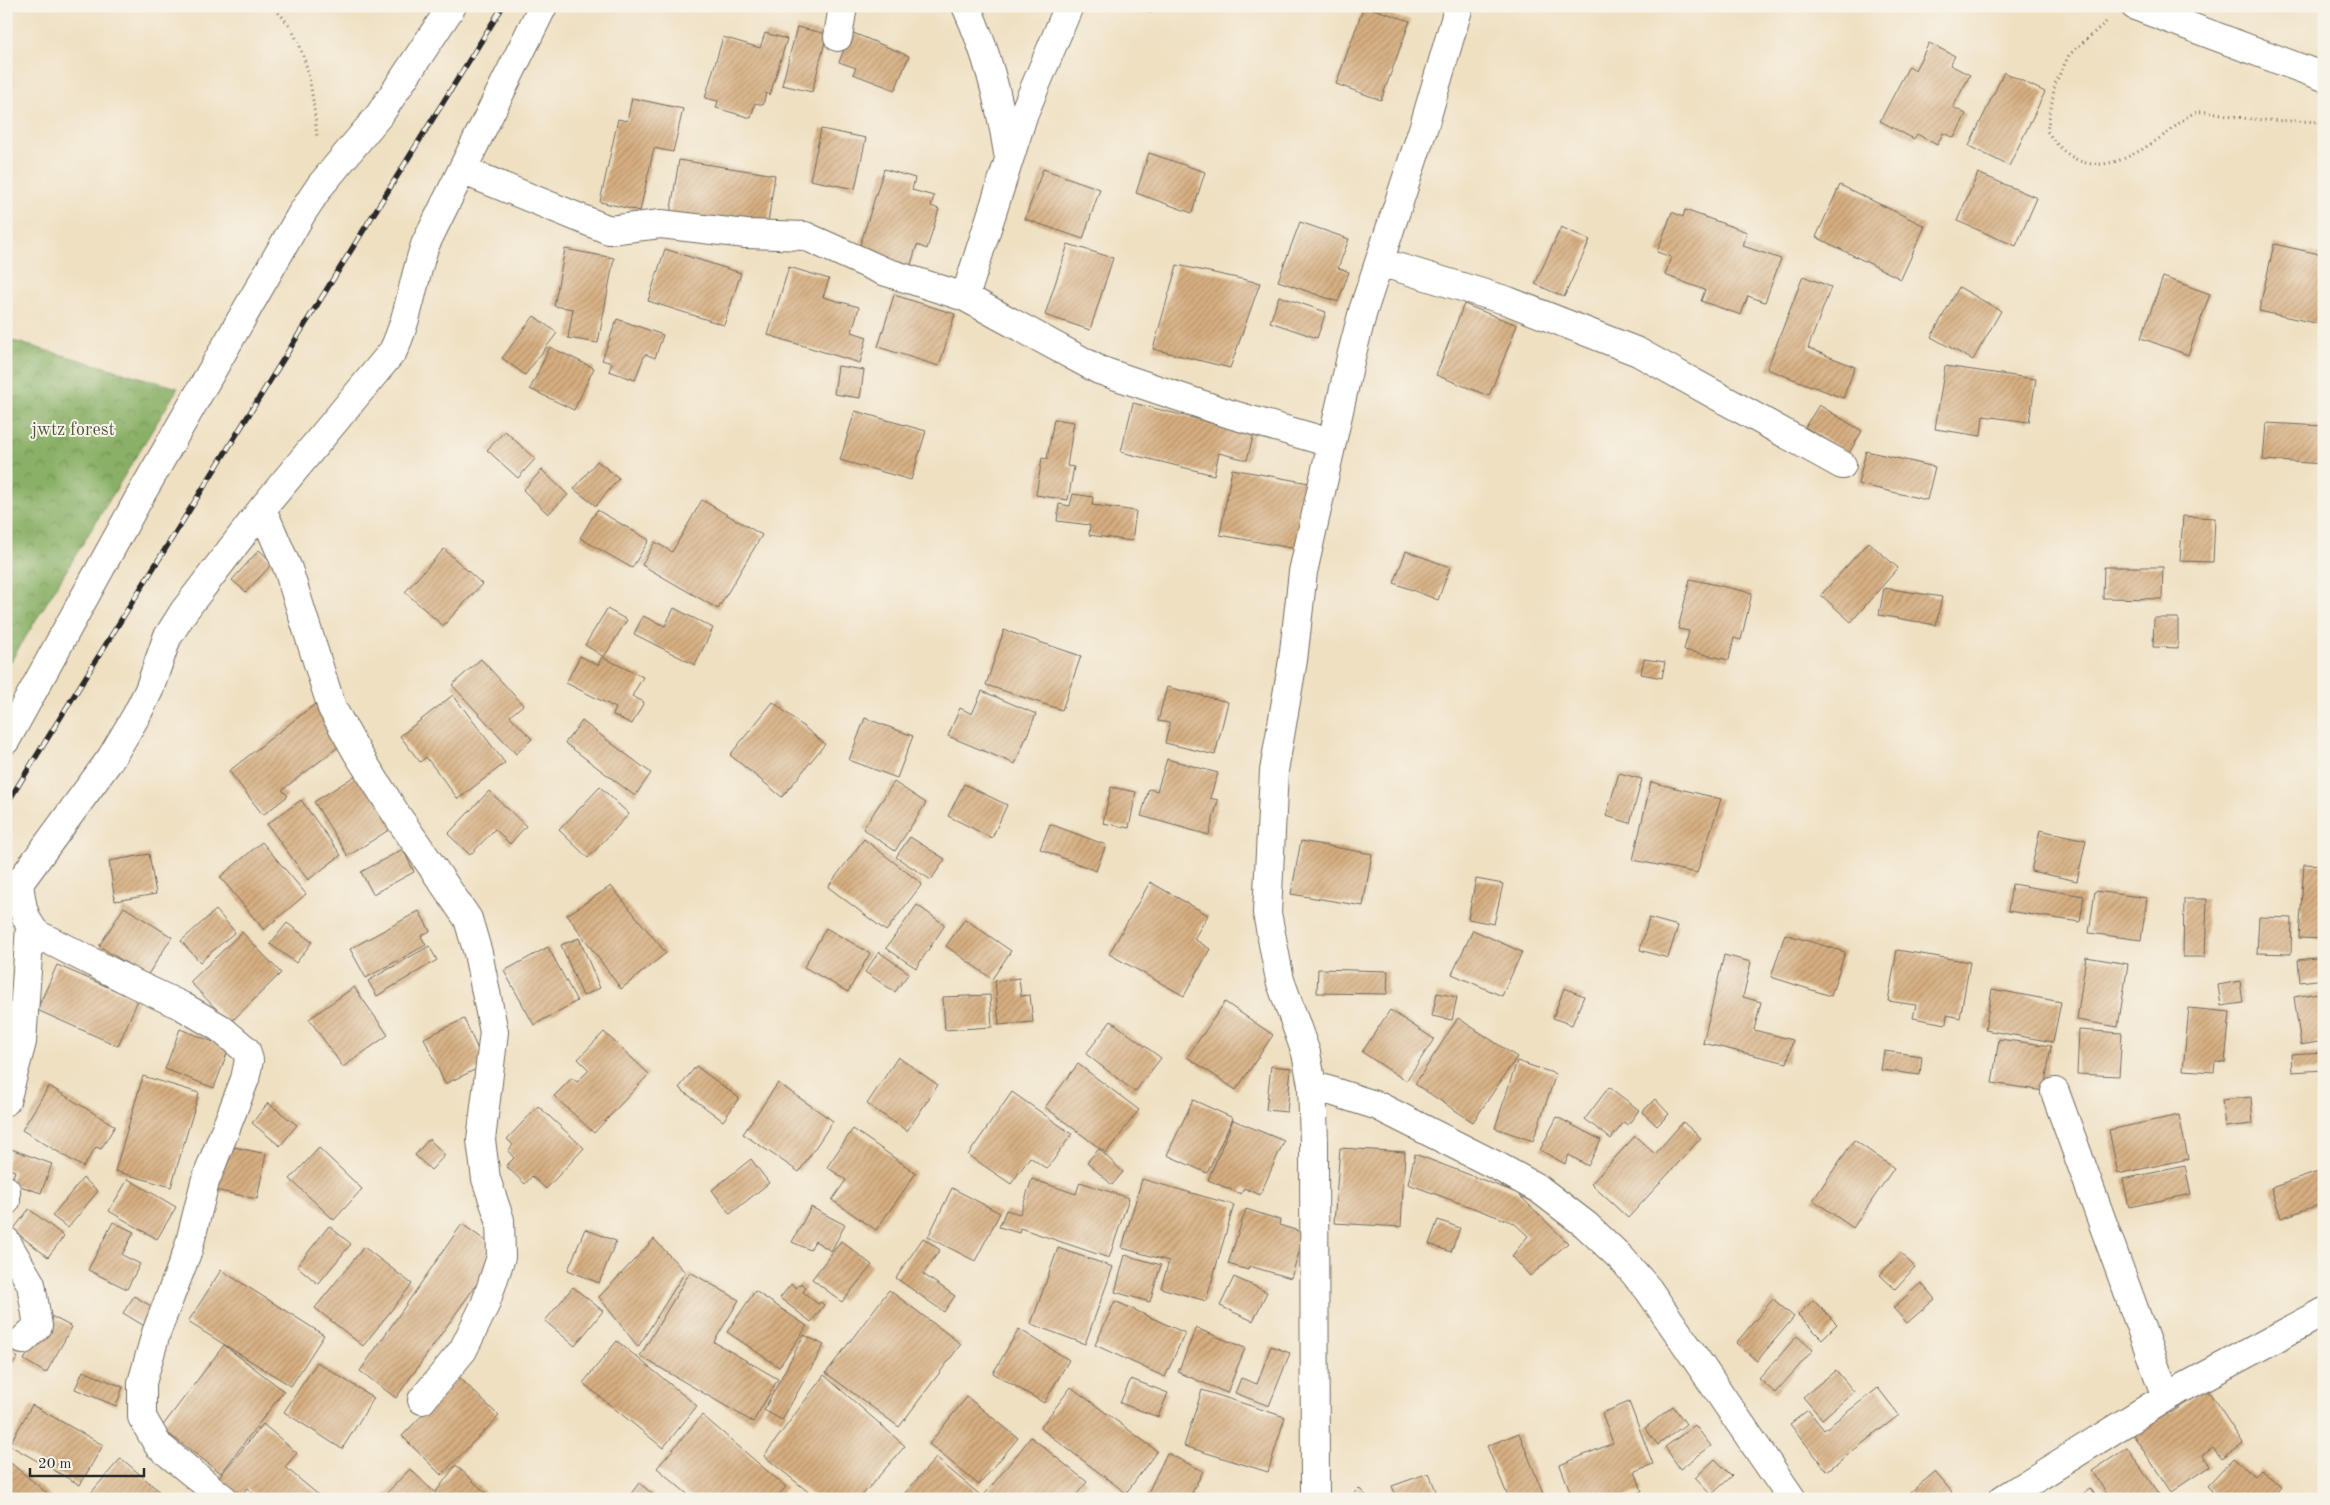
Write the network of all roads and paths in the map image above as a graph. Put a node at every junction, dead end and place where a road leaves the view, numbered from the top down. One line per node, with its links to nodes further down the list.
1 (271, 6): 14 (path)
2 (452, 6): 14 (street)
3 (543, 6): 13 (street)
4 (843, 6): 9 (street)
5 (966, 6): 12 (street)
6 (1069, 6): 12 (street)
7 (1460, 6): 15 (street)
8 (2131, 9): 10 (street); 11 (path)
9 (838, 37)
10 (2324, 76)
11 (2324, 122)
12 (1009, 158): 16 (street)
13 (462, 170): 16 (street); 19 (street)
14 (320, 186): 20 (street)
15 (1380, 262): 17 (street); 18 (street)
16 (965, 297): 17 (street)
17 (1331, 443): 23 (street)
18 (1842, 466)
19 (262, 509): 21 (street); 32 (street)
20 (6, 740)
21 (12, 891): 22 (street)
22 (30, 927): 25 (street); 33 (street)
23 (1312, 1085): 34 (street); 35 (street)
24 (2054, 1092): 31 (street)
25 (6, 1101)
26 (6, 1190): 27 (street)
27 (6, 1201)
28 (6, 1241): 30 (street)
29 (2324, 1312): 31 (street)
30 (22, 1340)
31 (2166, 1397): 36 (street)
32 (422, 1400)
33 (224, 1499)
34 (1315, 1499)
35 (1792, 1499)
36 (2003, 1499)

